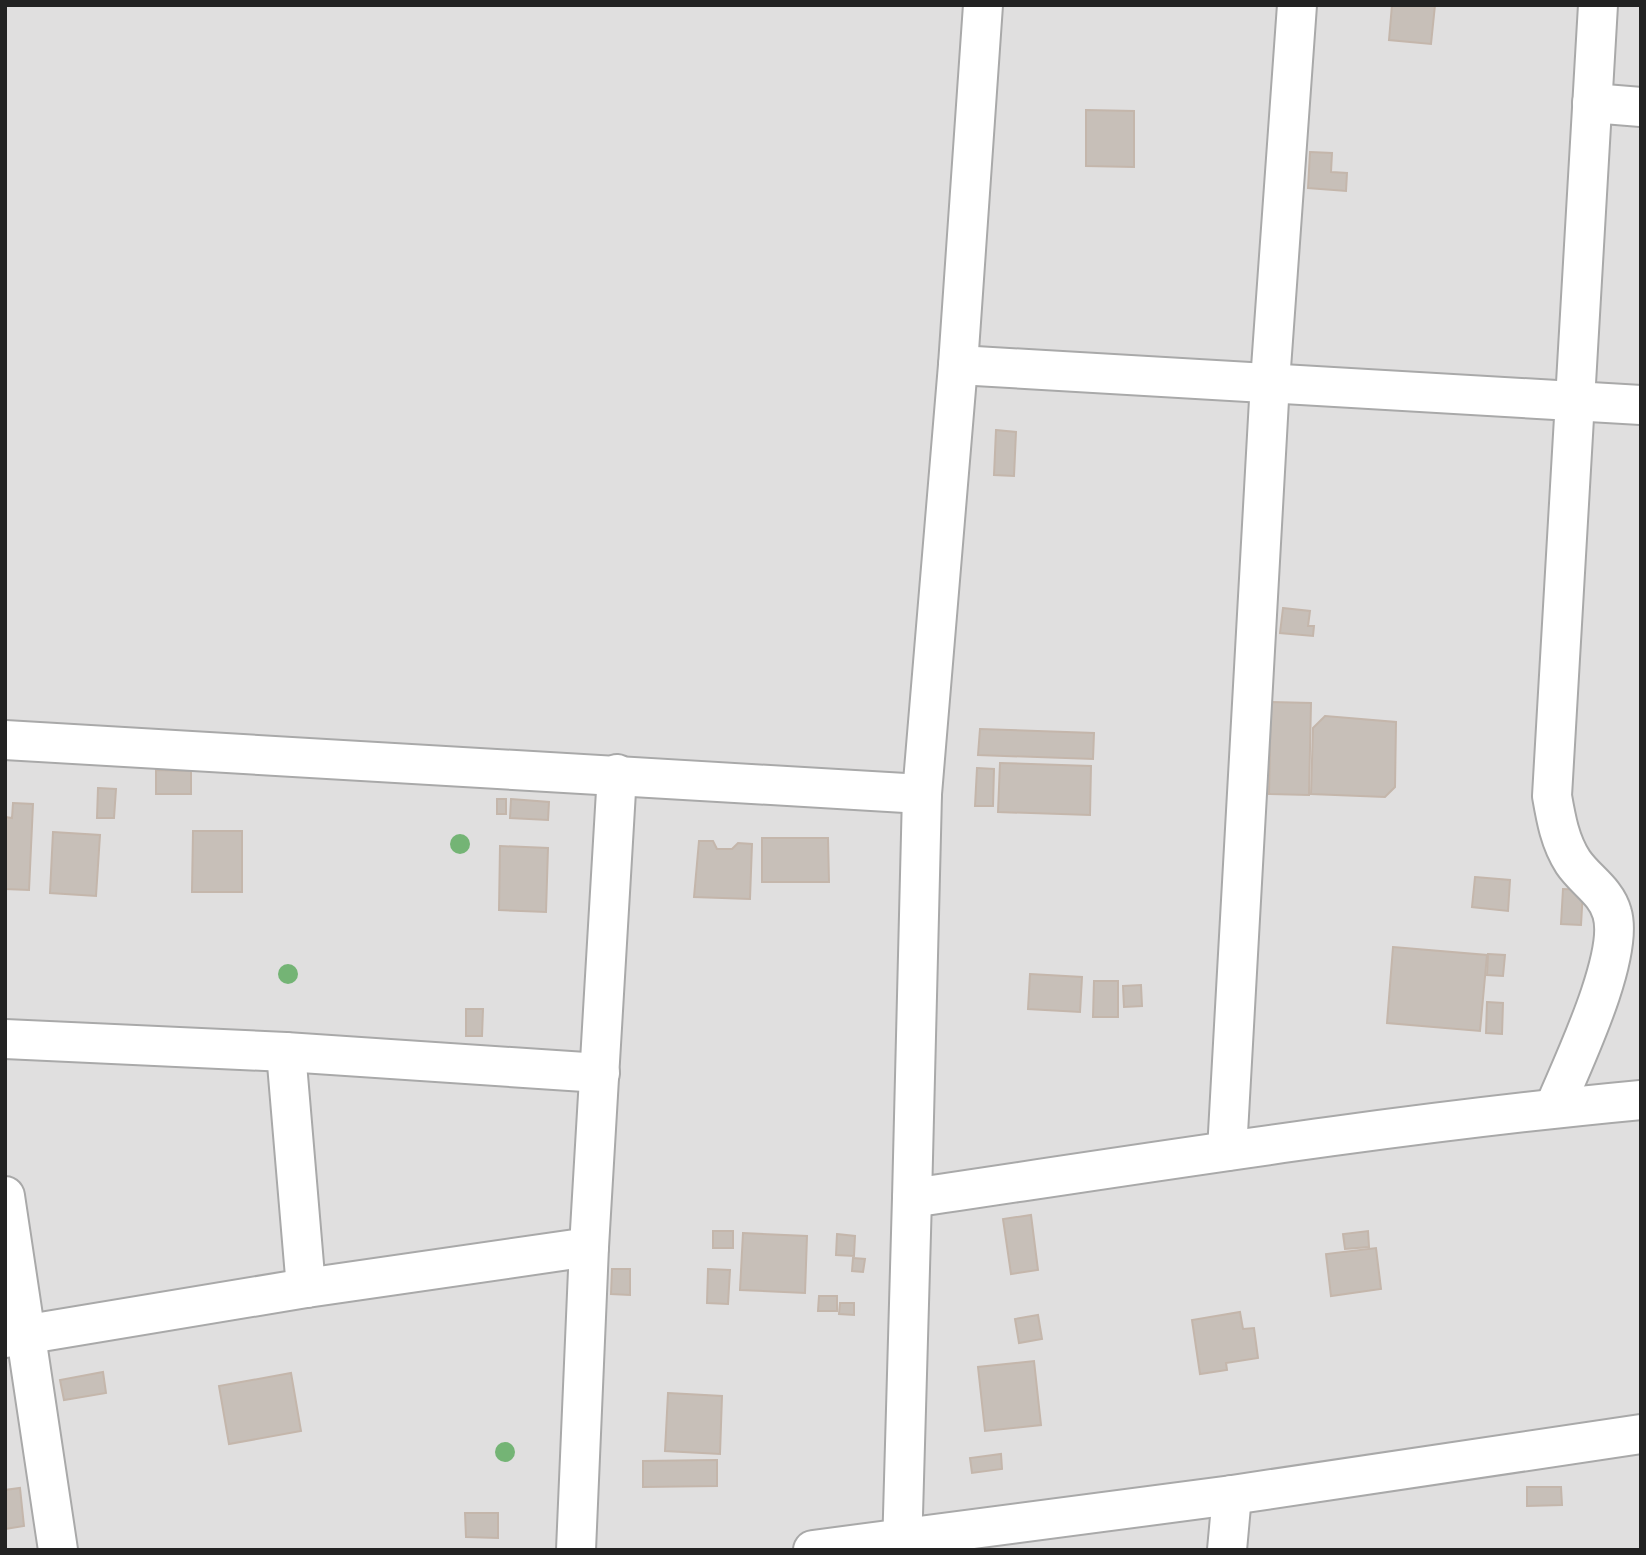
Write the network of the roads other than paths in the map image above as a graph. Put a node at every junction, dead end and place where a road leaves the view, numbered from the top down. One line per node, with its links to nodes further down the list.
1 (983, 5): 6 (street)
2 (1297, 5): 7 (street)
3 (1598, 5): 4 (street)
4 (1592, 103): 5 (street); 8 (street)
5 (1641, 107)
6 (958, 365): 7 (street); 12 (street)
7 (1270, 382): 8 (street); 18 (street)
8 (1575, 401): 9 (street); 17 (street)
9 (1641, 405)
10 (5, 740): 11 (street)
11 (617, 774): 12 (street); 15 (street)
12 (922, 794): 20 (street)
13 (5, 1039): 14 (street)
14 (286, 1052): 15 (street); 22 (street)
15 (600, 1073): 21 (street)
16 (1641, 1100): 17 (street)
17 (1554, 1108): 18 (street)
18 (1227, 1151): 20 (street)
19 (5, 1196): 23 (street)
20 (912, 1198): 26 (street)
21 (589, 1247): 22 (street); 28 (street)
22 (306, 1288): 23 (street)
23 (17, 1337): 27 (street)
24 (1641, 1434): 25 (street)
25 (1232, 1494): 26 (street); 30 (street)
26 (902, 1545): 29 (street)
27 (58, 1550)
28 (576, 1550)
29 (813, 1550)
30 (1227, 1550)

